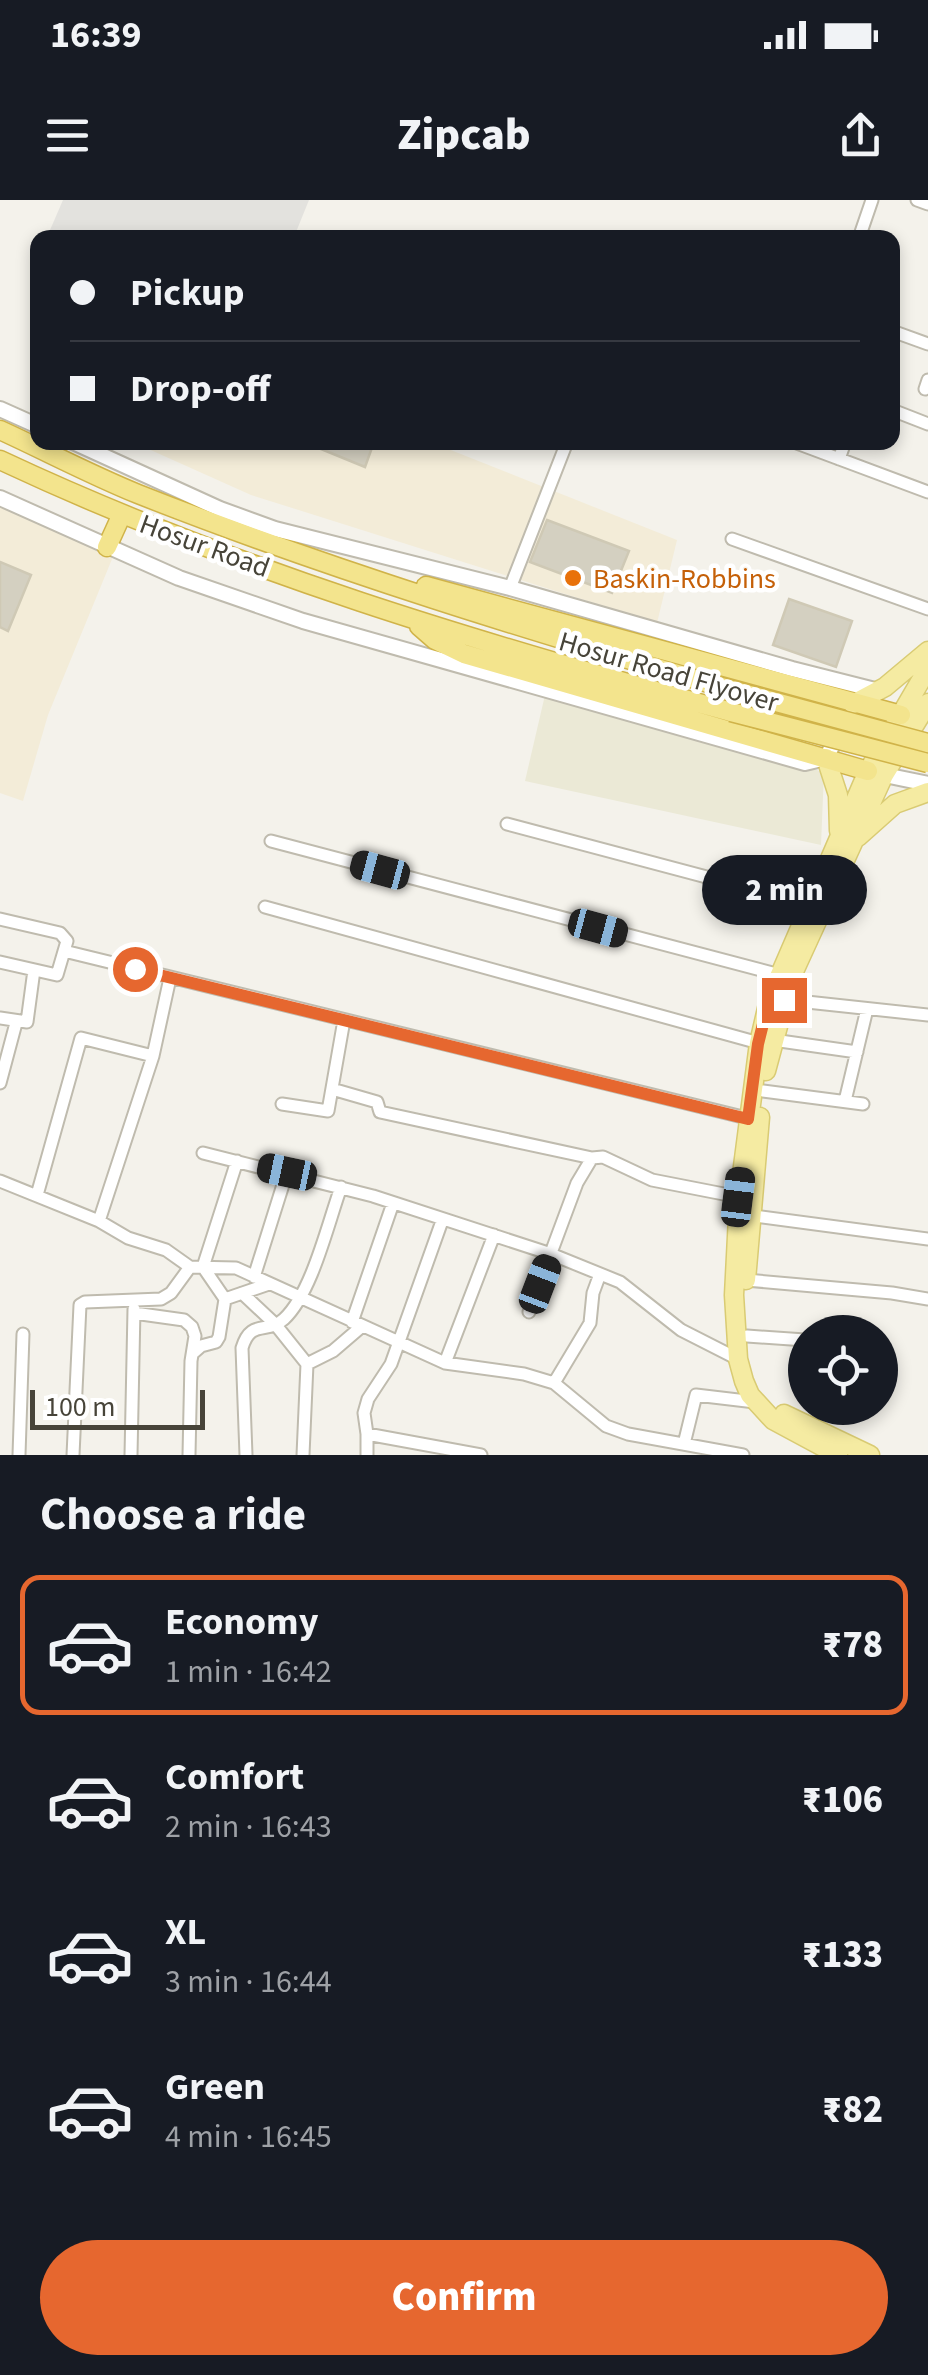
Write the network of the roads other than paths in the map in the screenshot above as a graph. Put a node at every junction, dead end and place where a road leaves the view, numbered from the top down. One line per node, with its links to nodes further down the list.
1 (872, 200): 4 (street)
2 (917, 200): 3 (street)
3 (928, 204)
4 (862, 230)
5 (900, 335): 6 (street)
6 (928, 344)
7 (0, 409): 9 (street)
8 (900, 413): 10 (street)
9 (30, 422)
10 (928, 424)
11 (0, 430): 12 (highway, Hosur Road)
12 (30, 444)
13 (43, 450): 26 (highway, Hosur Road)
14 (90, 450): 25 (street)
15 (564, 450): 25 (street)
16 (815, 450): 18 (street)
17 (842, 450): 18 (street)
18 (839, 459): 20 (street)
19 (6, 465): 22 (highway, Hosur Road)
20 (928, 492)
21 (0, 498): 24 (street)
22 (122, 514): 24 (highway); 28 (highway, Hosur Road)
23 (732, 539): 27 (street)
24 (107, 548): 36 (street)
25 (510, 588): 31 (street)
26 (412, 592): 31 (highway); 35 (highway, Hosur Road Flyover, bridge)
27 (928, 609)
28 (413, 621): 36 (highway); 37 (highway, Hosur Road Flyover, bridge)
29 (928, 651): 32 (main road)
30 (928, 668): 34 (main road)
31 (790, 677): 32 (street); 33 (highway)
32 (878, 691): 33 (main road)
33 (852, 704): 34 (highway); 36 (street)
34 (919, 714): 38 (main road)
35 (928, 743)
36 (826, 758): 38 (highway); 42 (main road)
37 (928, 763)
38 (876, 773): 39 (street); 42 (main road)
39 (928, 784)
40 (928, 792): 42 (main road)
41 (506, 824): 44 (street)
42 (846, 840): 44 (main road); 50 (main road)
43 (270, 842): 50 (street)
44 (812, 905): 50 (main road)
45 (265, 907): 58 (street)
46 (0, 919): 47 (street)
47 (64, 951): 49 (street); 51 (street)
48 (0, 962): 49 (street)
49 (34, 970): 57 (street)
50 (786, 977): 52 (main road)
51 (170, 978): 56 (street); 60 (street)
52 (777, 998): 53 (street); 58 (main road)
53 (867, 1009): 54 (street); 59 (street)
54 (928, 1015)
55 (0, 1018): 57 (street)
56 (344, 1020): 62 (street); 67 (street)
57 (16, 1022): 61 (street)
58 (766, 1042): 59 (street); 63 (main road); 67 (main road)
59 (858, 1052): 64 (street)
60 (153, 1056): 74 (street); 78 (street)
61 (0, 1083)
62 (332, 1090): 65 (street); 69 (street)
63 (763, 1091): 64 (street); 67 (main road)
64 (845, 1101): 66 (street)
65 (282, 1104)
66 (864, 1104)
67 (754, 1120): 76 (main road)
68 (203, 1153): 70 (street)
69 (592, 1158): 76 (street); 81 (street)
70 (237, 1161): 71 (street); 82 (street)
71 (287, 1172): 73 (street); 84 (street)
72 (0, 1181): 74 (street)
73 (340, 1187): 75 (street); 88 (street)
74 (37, 1195): 78 (street)
75 (393, 1203): 77 (street); 94 (street)
76 (743, 1209): 80 (street); 85 (main road); 102 (main road)
77 (442, 1220): 79 (street); 99 (street)
78 (98, 1222): 82 (street)
79 (494, 1235): 81 (street); 103 (street)
80 (928, 1238)
81 (551, 1254): 83 (street); 92 (street)
82 (196, 1267): 84 (street); 89 (street); 91 (street)
83 (600, 1274): 102 (street); 105 (street)
84 (254, 1277): 86 (street)
85 (746, 1280): 90 (street); 96 (main road)
86 (270, 1284): 87 (street); 88 (street)
87 (242, 1293): 89 (street); 93 (street)
88 (298, 1298): 93 (street); 94 (street)
89 (225, 1299): 97 (street)
90 (928, 1299)
91 (134, 1306): 101 (street); 111 (street); 112 (street)
92 (529, 1312)
93 (276, 1324): 100 (street); 104 (street)
94 (356, 1324): 99 (street); 104 (street)
95 (23, 1334): 110 (street)
96 (747, 1336): 98 (street); 119 (main road)
97 (219, 1337): 100 (street); 101 (street)
98 (788, 1339)
99 (398, 1343): 103 (street); 107 (street)
100 (242, 1348): 114 (street)
101 (193, 1353): 113 (street)
102 (738, 1359): 106 (main road)
103 (444, 1363): 105 (street)
104 (307, 1364): 115 (street)
105 (554, 1384): 108 (street)
106 (756, 1402): 108 (street); 109 (main road)
107 (368, 1434): 116 (street); 117 (street)
108 (684, 1444): 118 (street)
109 (828, 1453)
110 (19, 1455)
111 (74, 1455)
112 (131, 1455)
113 (190, 1455)
114 (246, 1455)
115 (303, 1455)
116 (367, 1455)
117 (481, 1455)
118 (744, 1455)
119 (870, 1455)

